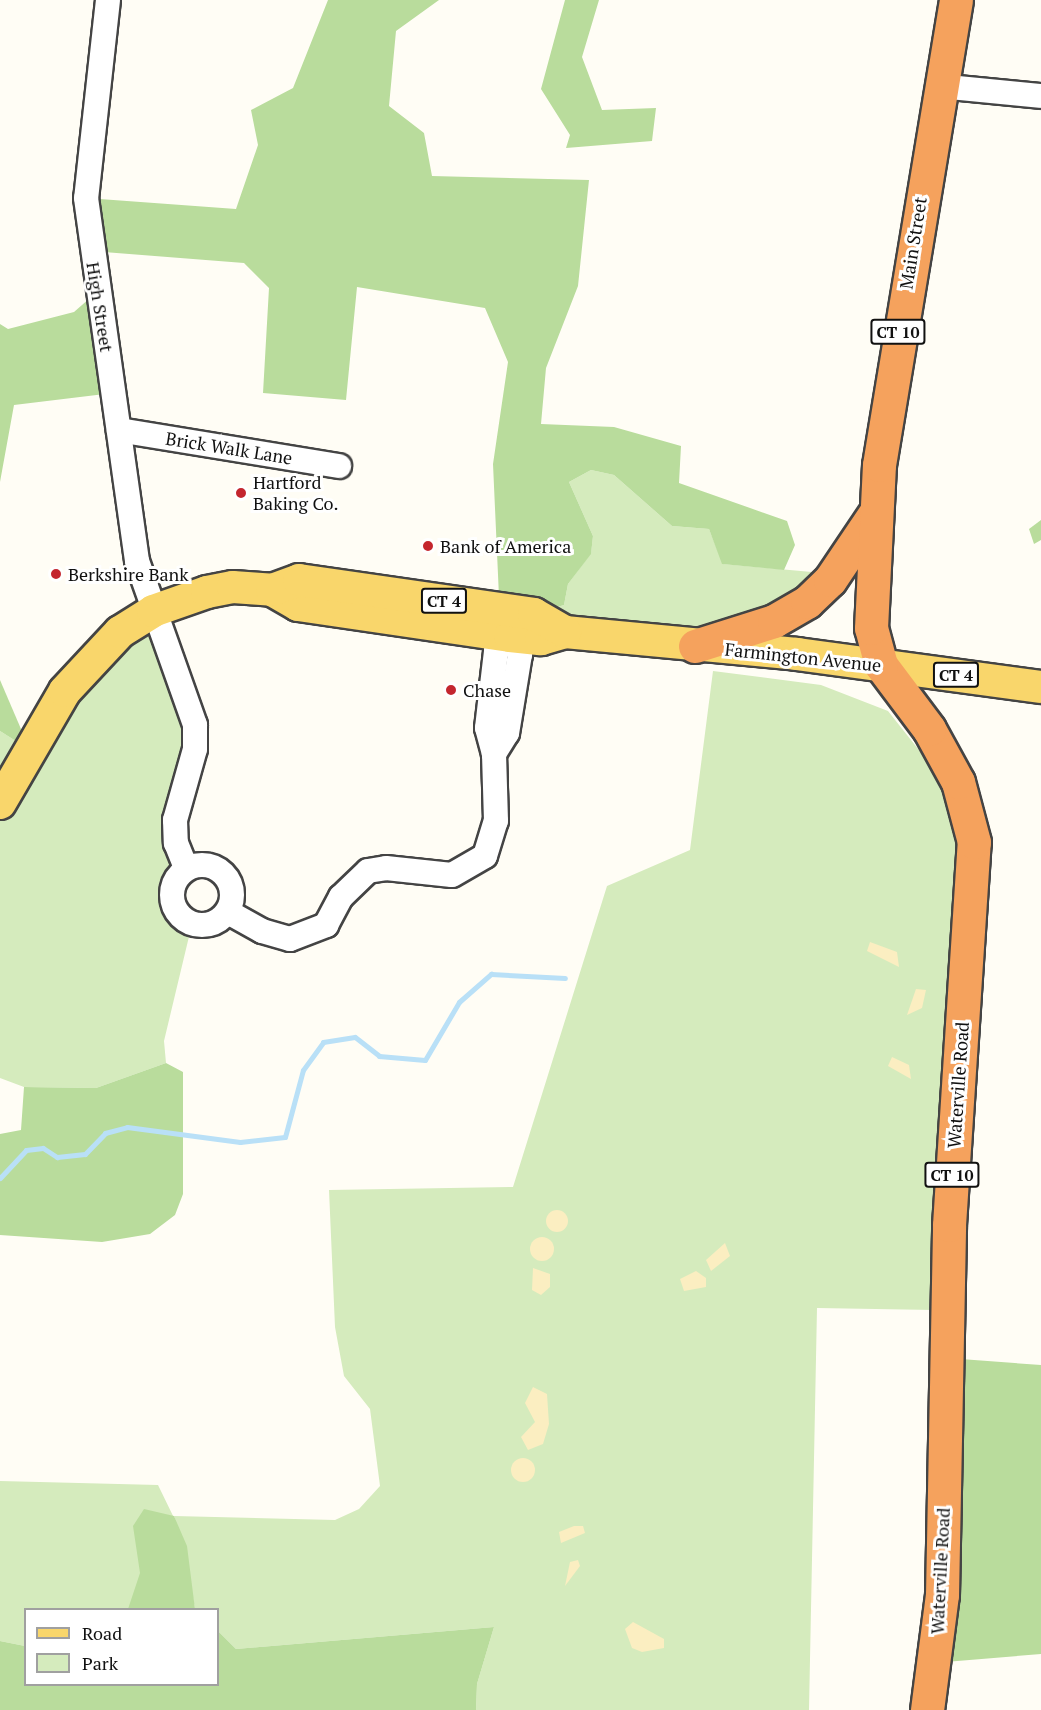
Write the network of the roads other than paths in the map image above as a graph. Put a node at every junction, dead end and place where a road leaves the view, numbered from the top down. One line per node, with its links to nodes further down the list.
1 (108, 0): 5 (street, High Street)
2 (956, 0): 3 (highway, Main Street / CT 10)
3 (939, 86): 4 (street); 7 (highway, Main Street / CT 10)
4 (1041, 96)
5 (119, 429): 6 (street, Brick Walk Lane); 9 (street, High Street)
6 (339, 466)
7 (874, 514): 12 (highway); 13 (highway, Main Street / CT 10)
8 (272, 590): 9 (main road, Farmington Avenue / CT 4); 10 (main road, Farmington Avenue / CT 4); 11 (main road, Farmington Avenue / CT 4)
9 (153, 611): 15 (main road, Farmington Avenue / CT 4); 16 (street, High Street)
10 (565, 632): 11 (main road, Farmington Avenue / CT 4); 12 (main road, Farmington Avenue / CT 4)
11 (510, 636): 17 (street)
12 (695, 646): 13 (main road, Farmington Avenue / CT 4)
13 (881, 665): 14 (main road, Farmington Avenue / CT 4); 18 (highway, Waterville Road / CT 10)
14 (1041, 687)
15 (0, 803)
16 (186, 868): 17 (street); 17 (street)
17 (228, 912)
18 (927, 1710)

